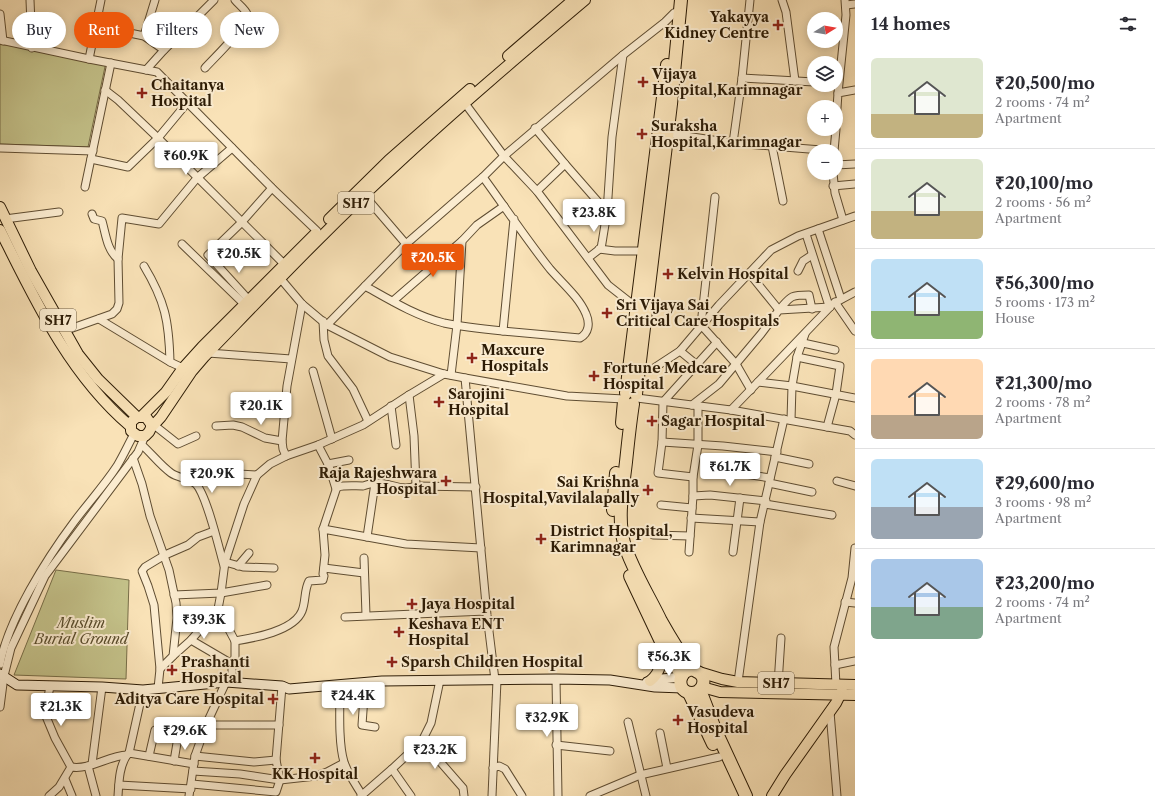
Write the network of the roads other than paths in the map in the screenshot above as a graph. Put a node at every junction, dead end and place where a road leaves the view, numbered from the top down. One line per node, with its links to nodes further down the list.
1 (30, 0): 14 (street)
2 (101, 0): 15 (street)
3 (155, 0): 16 (street)
4 (214, 0): 24 (street)
5 (235, 0): 28 (street)
6 (573, 0): 43 (main road, SH7)
7 (585, 0): 37 (main road, SH7)
8 (675, 0): 17 (highway)
9 (681, 0): 40 (highway)
10 (750, 0): 30 (street)
11 (782, 0): 31 (street)
12 (846, 2): 13 (street); 35 (street)
13 (855, 4)
14 (30, 12)
15 (99, 12)
16 (151, 12)
17 (674, 13): 25 (street); 40 (highway)
18 (0, 14): 19 (street)
19 (2, 41): 20 (street)
20 (12, 43)
21 (32, 48): 26 (street)
22 (91, 48): 26 (street)
23 (161, 48): 24 (street)
24 (164, 50): 29 (street)
25 (623, 55): 39 (street); 68 (street)
26 (89, 60): 27 (street)
27 (111, 63): 29 (street); 33 (street)
28 (205, 68)
29 (146, 70): 38 (street)
30 (742, 78): 31 (street); 42 (street)
31 (795, 81): 32 (street)
32 (807, 82)
33 (105, 90): 41 (street); 48 (street)
34 (855, 90): 35 (street)
35 (838, 93): 36 (street)
36 (838, 100)
37 (464, 102): 43 (main road, SH7); 49 (street)
38 (187, 103): 41 (street); 46 (street)
39 (536, 128): 49 (street); 51 (street)
40 (663, 133): 42 (street); 83 (highway); 121 (highway)
41 (158, 138): 50 (street); 55 (street)
42 (733, 143): 44 (street)
43 (413, 144): 62 (main road, SH7); 77 (main road, SH7)
44 (772, 146): 47 (street); 64 (street)
45 (0, 148): 48 (street)
46 (232, 148): 55 (street); 60 (street)
47 (807, 149)
48 (93, 151): 50 (street)
49 (504, 156): 54 (street); 61 (street)
50 (91, 159): 59 (street)
51 (565, 164): 61 (street); 68 (street)
52 (855, 164): 53 (street)
53 (843, 165)
54 (483, 177): 65 (street); 81 (street)
55 (197, 178): 74 (street); 86 (street)
56 (833, 180): 58 (street)
57 (855, 184): 58 (street)
58 (833, 186): 73 (street)
59 (85, 188)
60 (272, 188): 74 (street); 77 (street)
61 (537, 191): 85 (street)
62 (364, 195): 81 (street); 91 (main road, SH7)
63 (714, 197): 104 (street)
64 (783, 201)
65 (504, 206): 72 (street); 79 (street)
66 (0, 208): 71 (main road, SH7)
67 (59, 212): 71 (street)
68 (607, 212): 82 (street)
69 (92, 214): 86 (street)
70 (855, 217): 73 (street)
71 (5, 219): 105 (main road, SH7)
72 (514, 219): 106 (street); 106 (street)
73 (843, 220): 75 (street)
74 (241, 222): 87 (street); 95 (street)
75 (818, 229): 78 (street); 96 (street)
76 (0, 230): 140 (main road, SH7)
77 (317, 231): 87 (main road, SH7)
78 (806, 234): 84 (street); 90 (street)
79 (462, 241): 94 (street); 103 (street)
80 (182, 244): 95 (street)
81 (406, 244): 92 (street)
82 (599, 249): 83 (street); 85 (street)
83 (644, 251): 98 (highway)
84 (812, 255): 89 (street); 96 (street)
85 (588, 258): 98 (street)
86 (118, 259): 101 (street)
87 (284, 264): 95 (main road, SH7)
88 (144, 266): 116 (street)
89 (798, 271)
90 (749, 273): 100 (street); 104 (street)
91 (280, 278): 97 (street); 113 (main road, SH7)
92 (365, 286): 94 (street); 102 (street)
93 (855, 292): 96 (street)
94 (393, 301): 103 (street)
95 (247, 302): 119 (main road, SH7)
96 (834, 303): 99 (street); 107 (street); 108 (street)
97 (302, 304): 102 (street); 115 (street)
98 (636, 307): 129 (highway)
99 (812, 309): 100 (street); 100 (street)
100 (779, 310): 117 (street)
101 (99, 319): 105 (street); 116 (street)
102 (325, 323): 122 (street); 137 (street)
103 (457, 325): 106 (street); 122 (street)
104 (701, 326): 109 (street); 112 (street)
105 (64, 331): 135 (main road, SH7)
106 (503, 331)
107 (855, 331)
108 (805, 333): 110 (street); 124 (street)
109 (717, 342): 117 (street); 118 (street)
110 (803, 343): 111 (street); 114 (street)
111 (834, 350)
112 (680, 352): 118 (street); 121 (street)
113 (208, 353): 115 (street); 142 (main road, SH7)
114 (798, 357): 125 (street); 127 (street)
115 (291, 359): 145 (street)
116 (170, 362): 119 (street)
117 (736, 364): 126 (street); 133 (street)
118 (697, 365): 131 (street)
119 (183, 368): 135 (main road, SH7)
120 (313, 371): 144 (street)
121 (639, 372): 129 (highway)
122 (448, 375): 123 (street); 128 (street)
123 (465, 378): 129 (street); 165 (street)
124 (758, 382): 125 (street); 126 (street)
125 (792, 386): 127 (street); 136 (street)
126 (751, 390): 134 (street)
127 (836, 394): 130 (street); 139 (street)
128 (409, 395): 132 (street); 163 (street)
129 (630, 398): 131 (street); 206 (highway); 220 (highway)
130 (855, 398)
131 (663, 402): 133 (street); 146 (street)
132 (391, 406): 137 (street); 148 (street)
133 (695, 406): 134 (street); 149 (street)
134 (731, 410): 136 (street)
135 (140, 416): 140 (main road, SH7); 142 (main road, SH7)
136 (788, 420): 139 (street); 150 (street)
137 (368, 421): 144 (street)
138 (216, 426): 145 (street)
139 (828, 427): 141 (street)
140 (132, 430): 142 (main road); 209 (street)
141 (853, 432)
142 (148, 433): 143 (street); 152 (street); 159 (street)
143 (196, 436)
144 (332, 439): 147 (street)
145 (282, 441): 151 (street)
146 (662, 442): 149 (street); 158 (street)
147 (318, 445): 151 (street); 154 (street)
148 (396, 445)
149 (698, 445): 150 (street); 158 (street)
150 (776, 455): 155 (street); 160 (street)
151 (286, 456): 157 (street)
152 (133, 458): 187 (street); 213 (street)
153 (349, 460): 154 (street)
154 (328, 464): 166 (street)
155 (809, 464)
156 (719, 470): 160 (street)
157 (257, 475): 159 (street); 189 (street)
158 (693, 477): 168 (street)
159 (184, 479): 178 (street)
160 (770, 480): 167 (street); 170 (street)
161 (837, 481): 164 (street)
162 (375, 482): 163 (street); 166 (street); 181 (street)
163 (416, 486): 165 (street)
164 (855, 486)
165 (476, 487): 182 (street)
166 (336, 489): 177 (street)
167 (812, 492)
168 (693, 496): 169 (street); 172 (street)
169 (740, 498): 170 (street); 175 (street)
170 (766, 502): 173 (street); 176 (street)
171 (661, 505): 172 (street)
172 (692, 508): 174 (street)
173 (832, 515)
174 (691, 518): 175 (street); 180 (street)
175 (738, 521): 176 (street); 185 (street)
176 (760, 522): 221 (street)
177 (323, 529): 181 (street); 192 (street)
178 (214, 531): 187 (street); 189 (street)
179 (653, 536): 180 (street)
180 (690, 536): 184 (street)
181 (367, 537): 182 (street)
182 (481, 548): 200 (street)
183 (855, 548): 197 (street)
184 (689, 552)
185 (733, 552)
186 (250, 553): 190 (street)
187 (165, 555): 196 (street); 212 (street)
188 (364, 558): 193 (street)
189 (224, 564): 190 (street); 195 (street)
190 (238, 566): 191 (street)
191 (274, 568)
192 (324, 568): 193 (street); 205 (street)
193 (364, 573): 201 (street)
194 (267, 585): 195 (street)
195 (221, 593): 196 (street); 199 (street)
196 (174, 595): 207 (street)
197 (845, 602): 198 (street); 211 (street)
198 (855, 603)
199 (218, 609): 204 (street); 205 (street)
200 (486, 611): 201 (street); 216 (street)
201 (366, 615): 202 (street)
202 (345, 617)
203 (781, 638): 223 (street)
204 (191, 640): 207 (street); 210 (street)
205 (235, 641): 210 (street)
206 (662, 644): 217 (main road); 220 (highway)
207 (173, 656): 212 (street)
208 (855, 661): 211 (street)
209 (0, 664)
210 (232, 664): 218 (street)
211 (835, 664): 231 (street)
212 (160, 670): 229 (street)
213 (1, 678): 226 (street); 233 (street)
214 (556, 679): 216 (street); 222 (street); 243 (street)
215 (440, 680): 216 (street); 219 (street); 242 (street)
216 (496, 680): 255 (street)
217 (650, 681): 220 (street); 222 (street)
218 (229, 682): 227 (street); 229 (street); 237 (street)
219 (365, 682): 224 (street); 238 (street)
220 (691, 682): 221 (main road, SH7); 222 (street); 231 (main road, SH7); 248 (highway); 279 (highway)
221 (738, 682): 223 (main road, SH7)
222 (640, 684)
223 (778, 684): 231 (main road, SH7)
224 (340, 685): 227 (street); 251 (street)
225 (855, 685): 231 (main road, SH7)
226 (50, 686): 228 (street); 253 (street)
227 (282, 686): 236 (street)
228 (102, 687): 230 (street); 252 (street)
229 (158, 688): 230 (street)
230 (143, 690): 245 (street)
231 (838, 690): 232 (main road, SH7); 234 (main road); 280 (main road)
232 (855, 695)
233 (0, 707)
234 (830, 712): 281 (main road); 282 (street)
235 (628, 722): 258 (street)
236 (279, 725): 237 (street); 249 (street)
237 (206, 726): 247 (street)
238 (375, 727)
239 (155, 730): 246 (street)
240 (660, 732): 256 (street)
241 (178, 737): 250 (street)
242 (422, 741): 257 (street); 272 (street)
243 (556, 745): 244 (street); 275 (street)
244 (610, 751)
245 (128, 754): 246 (street); 252 (street); 261 (street)
246 (149, 756): 250 (street)
247 (195, 756): 249 (street); 254 (street)
248 (719, 757): 256 (street); 278 (highway)
249 (276, 760): 260 (street)
250 (174, 761): 254 (street)
251 (344, 764): 260 (street); 265 (street)
252 (90, 765): 253 (street); 269 (street)
253 (70, 767): 259 (street)
254 (193, 768): 260 (street); 263 (street)
255 (493, 768): 273 (street); 274 (street)
256 (667, 768): 258 (street)
257 (392, 770): 265 (street); 271 (street)
258 (640, 775): 264 (street); 277 (street)
259 (65, 779): 262 (street); 268 (street)
260 (280, 780): 263 (street)
261 (119, 784): 263 (street); 270 (street)
262 (59, 787): 266 (street); 267 (street)
263 (191, 790)
264 (599, 794): 276 (street)
265 (362, 795)
266 (49, 796)
267 (60, 796)
268 (72, 796)
269 (96, 796)
270 (118, 796)
271 (411, 796)
272 (464, 796)
273 (492, 796)
274 (522, 796)
275 (558, 796)
276 (590, 796)
277 (646, 796)
278 (737, 796)
279 (746, 796)
280 (765, 796)
281 (772, 796)
282 (837, 796)

